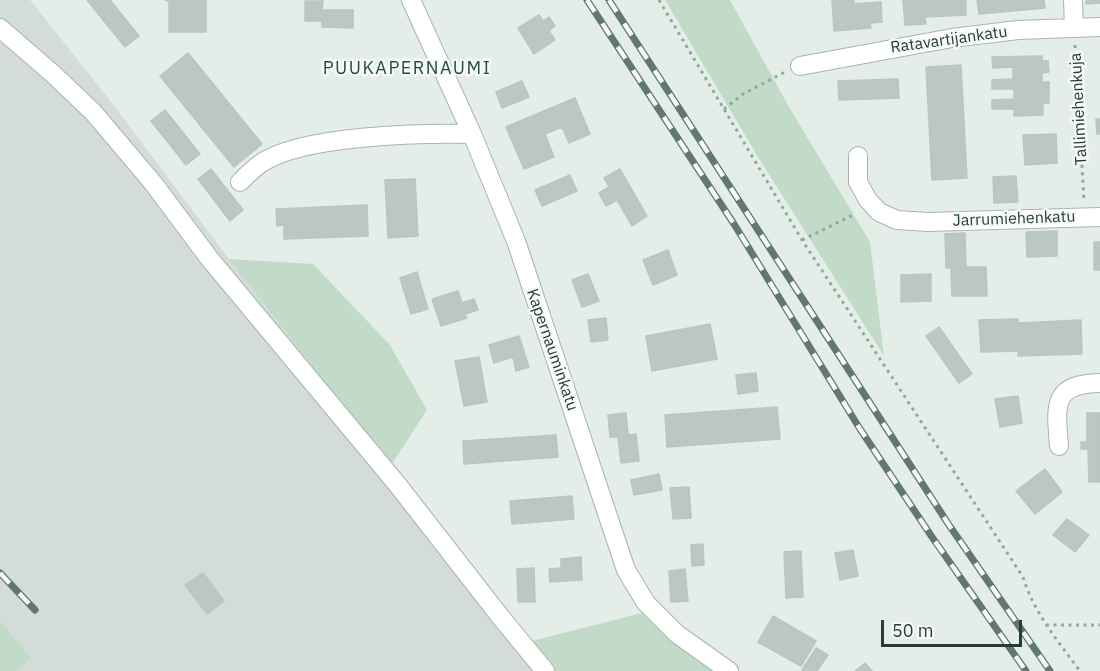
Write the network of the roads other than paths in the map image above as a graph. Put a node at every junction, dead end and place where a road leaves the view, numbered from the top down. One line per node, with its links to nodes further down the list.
1 (411, 0): 7 (street, Kapernauminkatu)
2 (1072, 0): 3 (street)
3 (1074, 27): 4 (street, Ratavartijankatu); 6 (street, Ratavartijankatu)
4 (1100, 27)
5 (0, 28): 13 (street)
6 (801, 66)
7 (472, 134): 9 (street); 14 (street, Kapernauminkatu)
8 (858, 156): 10 (street, Jarrumiehenkatu)
9 (240, 182)
10 (1092, 217)
11 (1100, 383): 12 (street)
12 (1059, 446)
13 (545, 671)
14 (729, 671)

